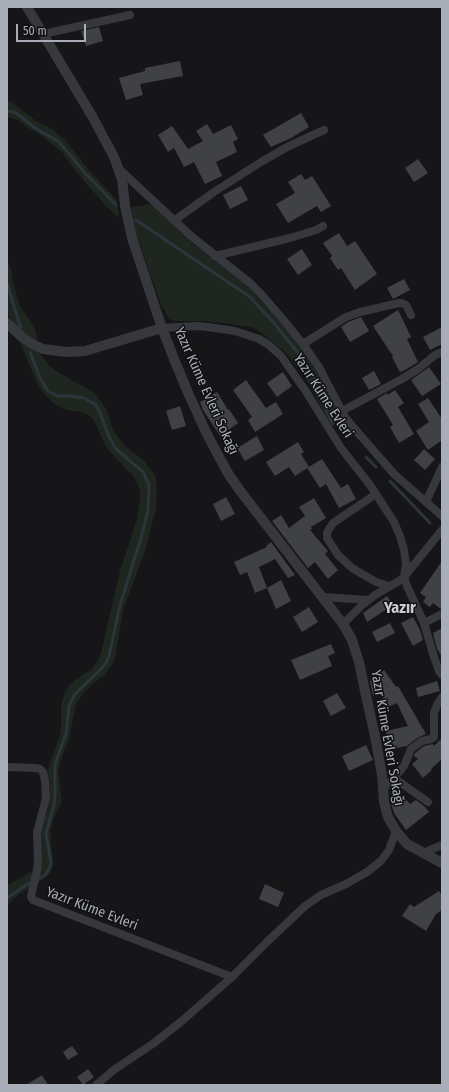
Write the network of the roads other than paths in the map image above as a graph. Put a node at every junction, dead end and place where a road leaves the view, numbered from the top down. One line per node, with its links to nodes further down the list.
1 (27, 7): 3 (street, Yazır Küme Evleri Sokağı)
2 (130, 15): 3 (street)
3 (43, 34): 5 (street, Yazır Küme Evleri Sokağı)
4 (324, 130): 6 (street)
5 (118, 168): 6 (street, Yazır Küme Evleri); 11 (street, Yazır Küme Evleri Sokağı)
6 (175, 220): 8 (street, Yazır Küme Evleri)
7 (324, 226): 8 (street)
8 (215, 256): 12 (street, Yazır Küme Evleri)
9 (411, 315): 12 (street, Yazır Küme Evleri)
10 (7, 323): 11 (street)
11 (162, 328): 16 (street, Yazır Küme Evleri); 22 (street, Yazır Küme Evleri Sokağı)
12 (303, 344): 14 (street, Yazır Küme Evleri)
13 (442, 352): 14 (street, Yazır Küme Evleri)
14 (342, 411): 17 (street, Yazır Küme Evleri)
15 (442, 467): 17 (street)
16 (376, 494): 20 (street, Yazır Küme Evleri); 21 (street)
17 (426, 502): 18 (street, Yazır Küme Evleri)
18 (442, 516)
19 (442, 530): 20 (street)
20 (404, 577): 21 (street); 25 (street, Yazır Küme Evleri)
21 (389, 586): 23 (street)
22 (322, 597): 23 (street); 26 (street, Yazır Küme Evleri Sokağı)
23 (368, 600): 26 (street)
24 (442, 614): 25 (street)
25 (424, 623): 27 (street, Yazır Küme Evleri)
26 (343, 624): 31 (street, Yazır Küme Evleri Sokağı)
27 (442, 675)
28 (442, 697): 30 (street)
29 (7, 767): 37 (street, Yazır Küme Evleri)
30 (394, 778): 31 (street); 32 (street)
31 (383, 789): 33 (street, Yazır Küme Evleri Sokağı)
32 (428, 802)
33 (396, 831): 35 (street, Yazır Küme Evleri Sokağı); 37 (street)
34 (442, 845): 35 (street)
35 (423, 853): 36 (street, Yazır Küme Evleri Sokağı)
36 (442, 863)
37 (232, 976): 38 (street)
38 (96, 1085)

